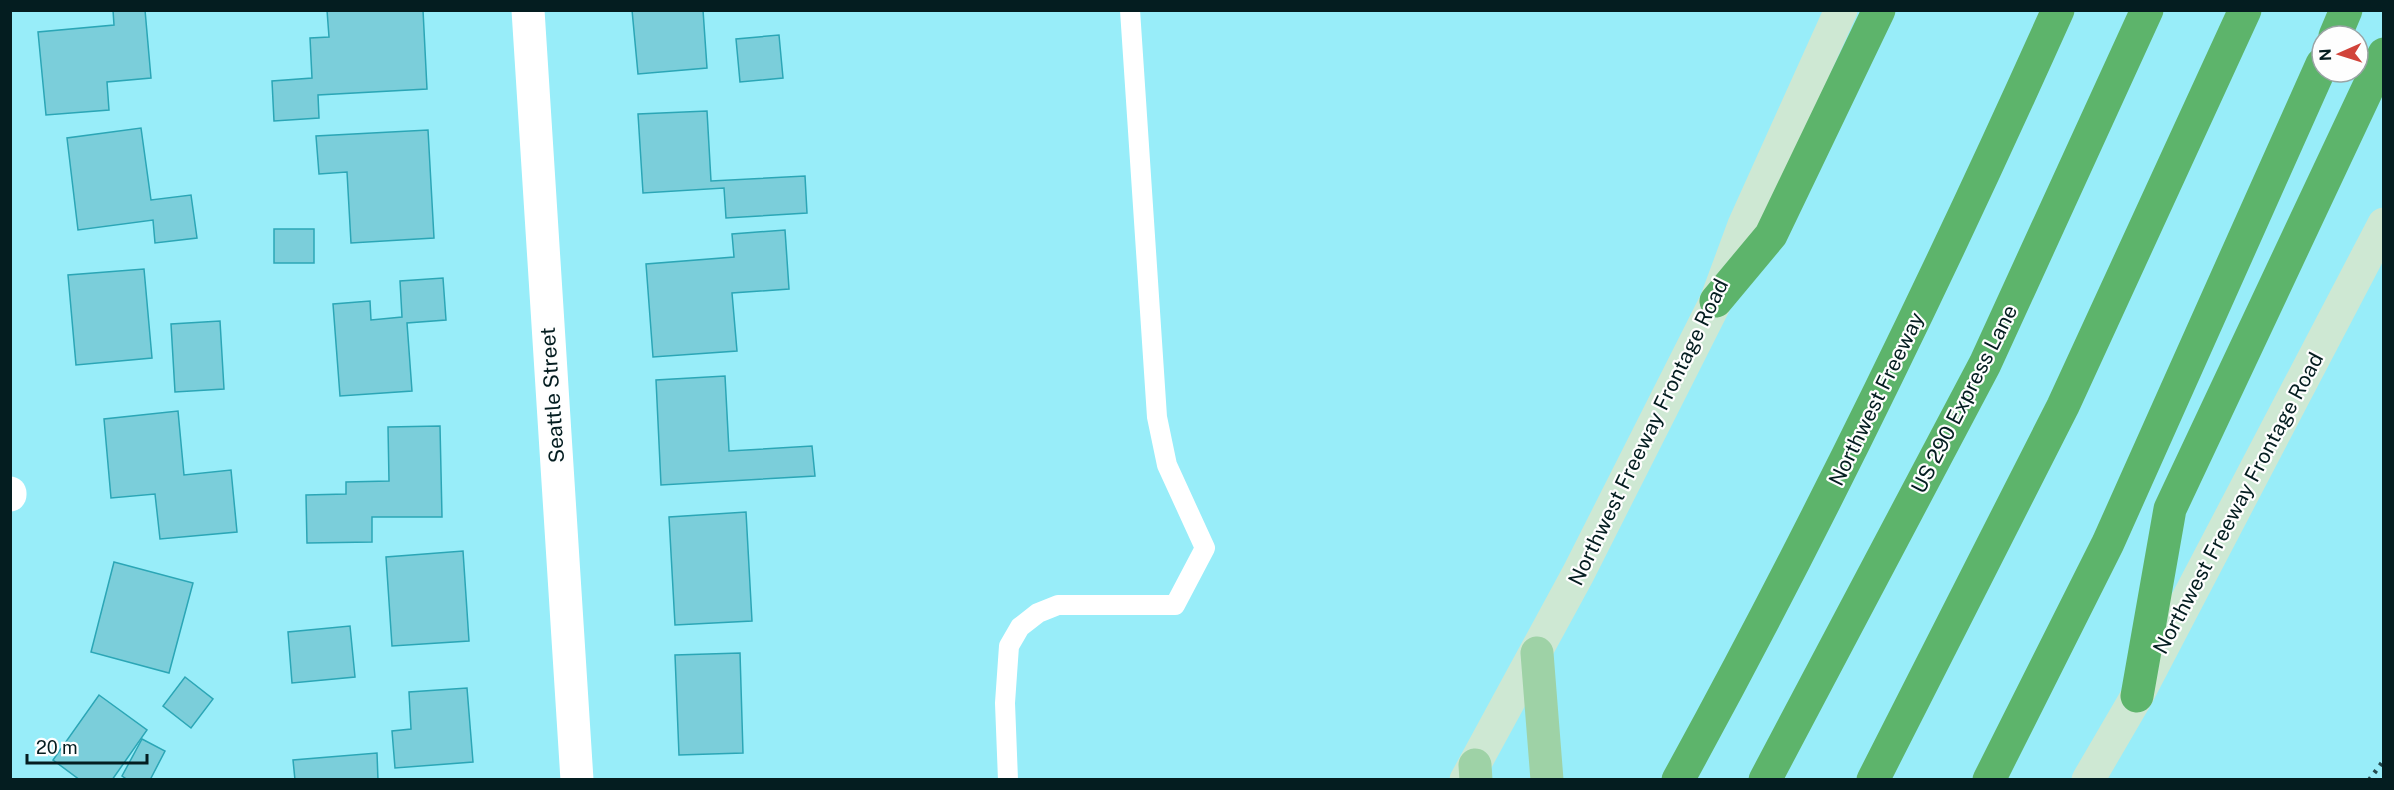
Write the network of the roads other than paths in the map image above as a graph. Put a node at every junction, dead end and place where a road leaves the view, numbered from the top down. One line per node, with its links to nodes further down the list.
1 (528, 10): 17 (street, Seattle Street)
2 (1130, 10): 18 (lane)
3 (1841, 10): 13 (main road, Northwest Freeway Frontage Road)
4 (1879, 10): 13 (highway)
5 (2058, 10): 20 (highway, Northwest Freeway)
6 (2147, 10): 21 (highway, US 290 Express Lane)
7 (2245, 10): 22 (highway)
8 (2346, 10): 9 (highway)
9 (2340, 24)
10 (2384, 54): 15 (highway)
11 (2313, 84): 23 (highway)
12 (2384, 224): 15 (main road, Northwest Freeway Frontage Road)
13 (1716, 301): 14 (main road, Northwest Freeway Frontage Road)
14 (1537, 653): 16 (main road, Northwest Freeway Frontage Road); 19 (main road)
15 (2137, 696): 24 (main road, Northwest Freeway Frontage Road)
16 (1472, 775)
17 (576, 780)
18 (1008, 780)
19 (1547, 780)
20 (1678, 780)
21 (1765, 780)
22 (1873, 780)
23 (1989, 780)
24 (2088, 780)

